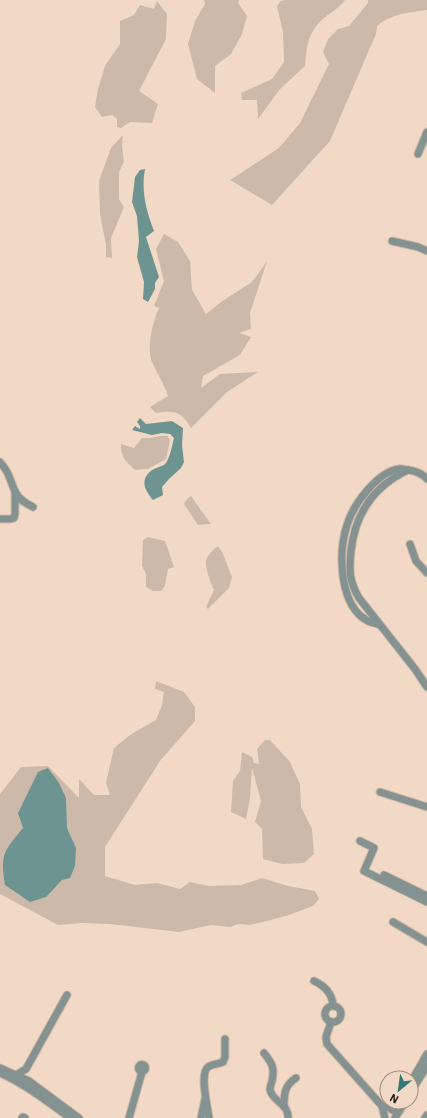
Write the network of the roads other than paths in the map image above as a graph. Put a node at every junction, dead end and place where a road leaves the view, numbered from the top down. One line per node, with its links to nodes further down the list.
1 (427, 132): 2 (street)
2 (418, 154)
3 (392, 241): 4 (street)
4 (427, 251)
5 (0, 462): 7 (street)
6 (427, 479): 12 (street)
7 (15, 493): 8 (street); 9 (street)
8 (33, 507)
9 (0, 519)
10 (410, 544): 11 (street)
11 (427, 573)
12 (427, 687)
13 (380, 792): 14 (street)
14 (426, 808)
15 (360, 841): 16 (street)
16 (422, 894): 17 (street)
17 (427, 902)
18 (393, 922): 19 (street)
19 (427, 942)
20 (314, 981): 22 (street)
21 (67, 995): 29 (street)
22 (333, 1005): 23 (street); 23 (street)
23 (331, 1022): 38 (street)
24 (225, 1039): 37 (street)
25 (264, 1053): 39 (street)
26 (427, 1054): 30 (street)
27 (427, 1066): 35 (street)
28 (0, 1068): 33 (street)
29 (26, 1069): 33 (street); 36 (street)
30 (418, 1070)
31 (142, 1072): 44 (street)
32 (0, 1073): 42 (street)
33 (16, 1075): 36 (street)
34 (296, 1078): 39 (street)
35 (419, 1079)
36 (28, 1081): 43 (street)
37 (205, 1097): 45 (street); 46 (street)
38 (379, 1103)
39 (284, 1106): 47 (street)
40 (394, 1115): 48 (street)
41 (427, 1115): 49 (street)
42 (70, 1118)
43 (79, 1118)
44 (129, 1118)
45 (201, 1118)
46 (209, 1118)
47 (288, 1118)
48 (389, 1118)
49 (425, 1118)

